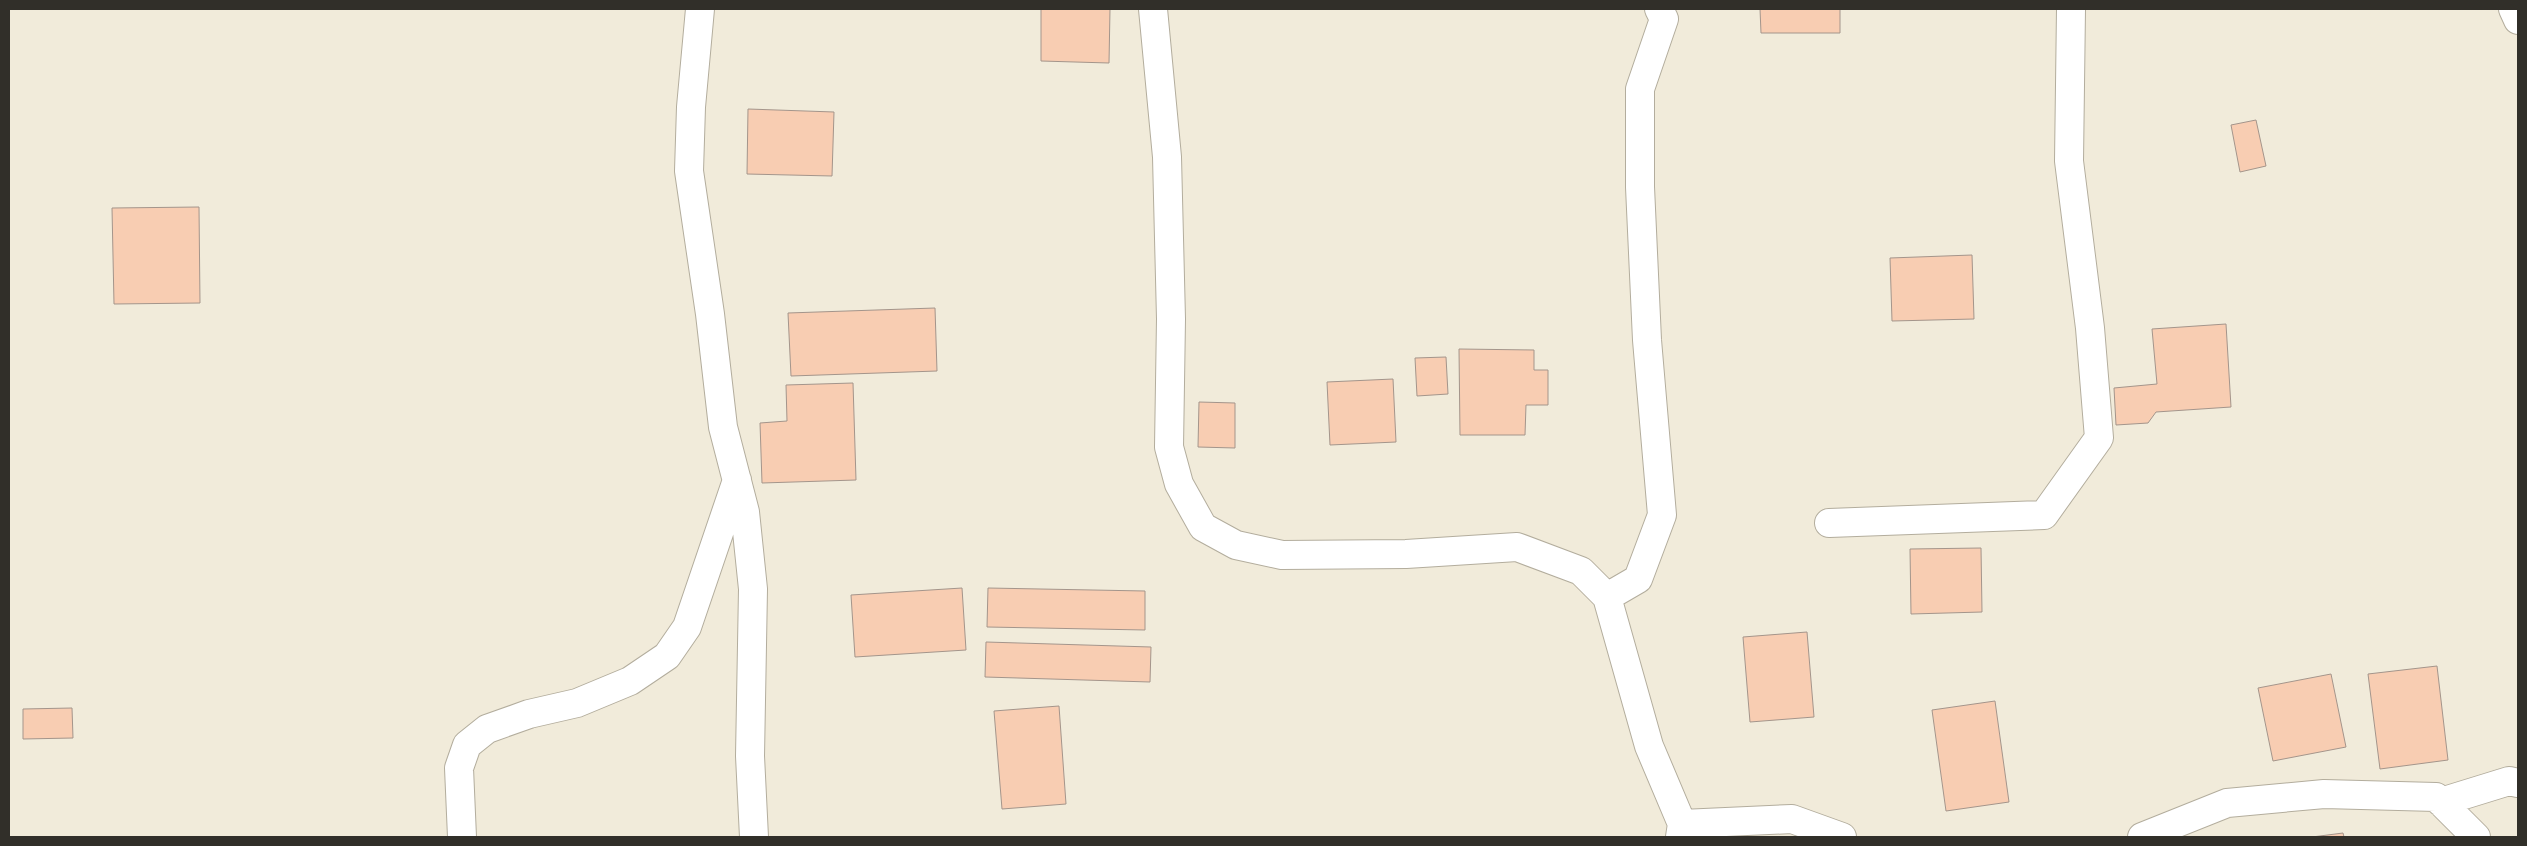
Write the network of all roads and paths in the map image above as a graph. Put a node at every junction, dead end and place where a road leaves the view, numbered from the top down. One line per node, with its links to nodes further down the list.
1 (700, 9): 7 (street)
2 (1153, 9): 9 (street)
3 (1659, 9): 9 (street)
4 (2071, 9): 8 (street)
5 (2513, 9): 6 (street)
6 (2518, 20)
7 (737, 480): 13 (street); 14 (street)
8 (1829, 523)
9 (1608, 597): 12 (street)
10 (2518, 783): 11 (street)
11 (2441, 802): 16 (street); 17 (street)
12 (1681, 830): 15 (street)
13 (462, 837)
14 (754, 837)
15 (1842, 837)
16 (2142, 837)
17 (2476, 837)

